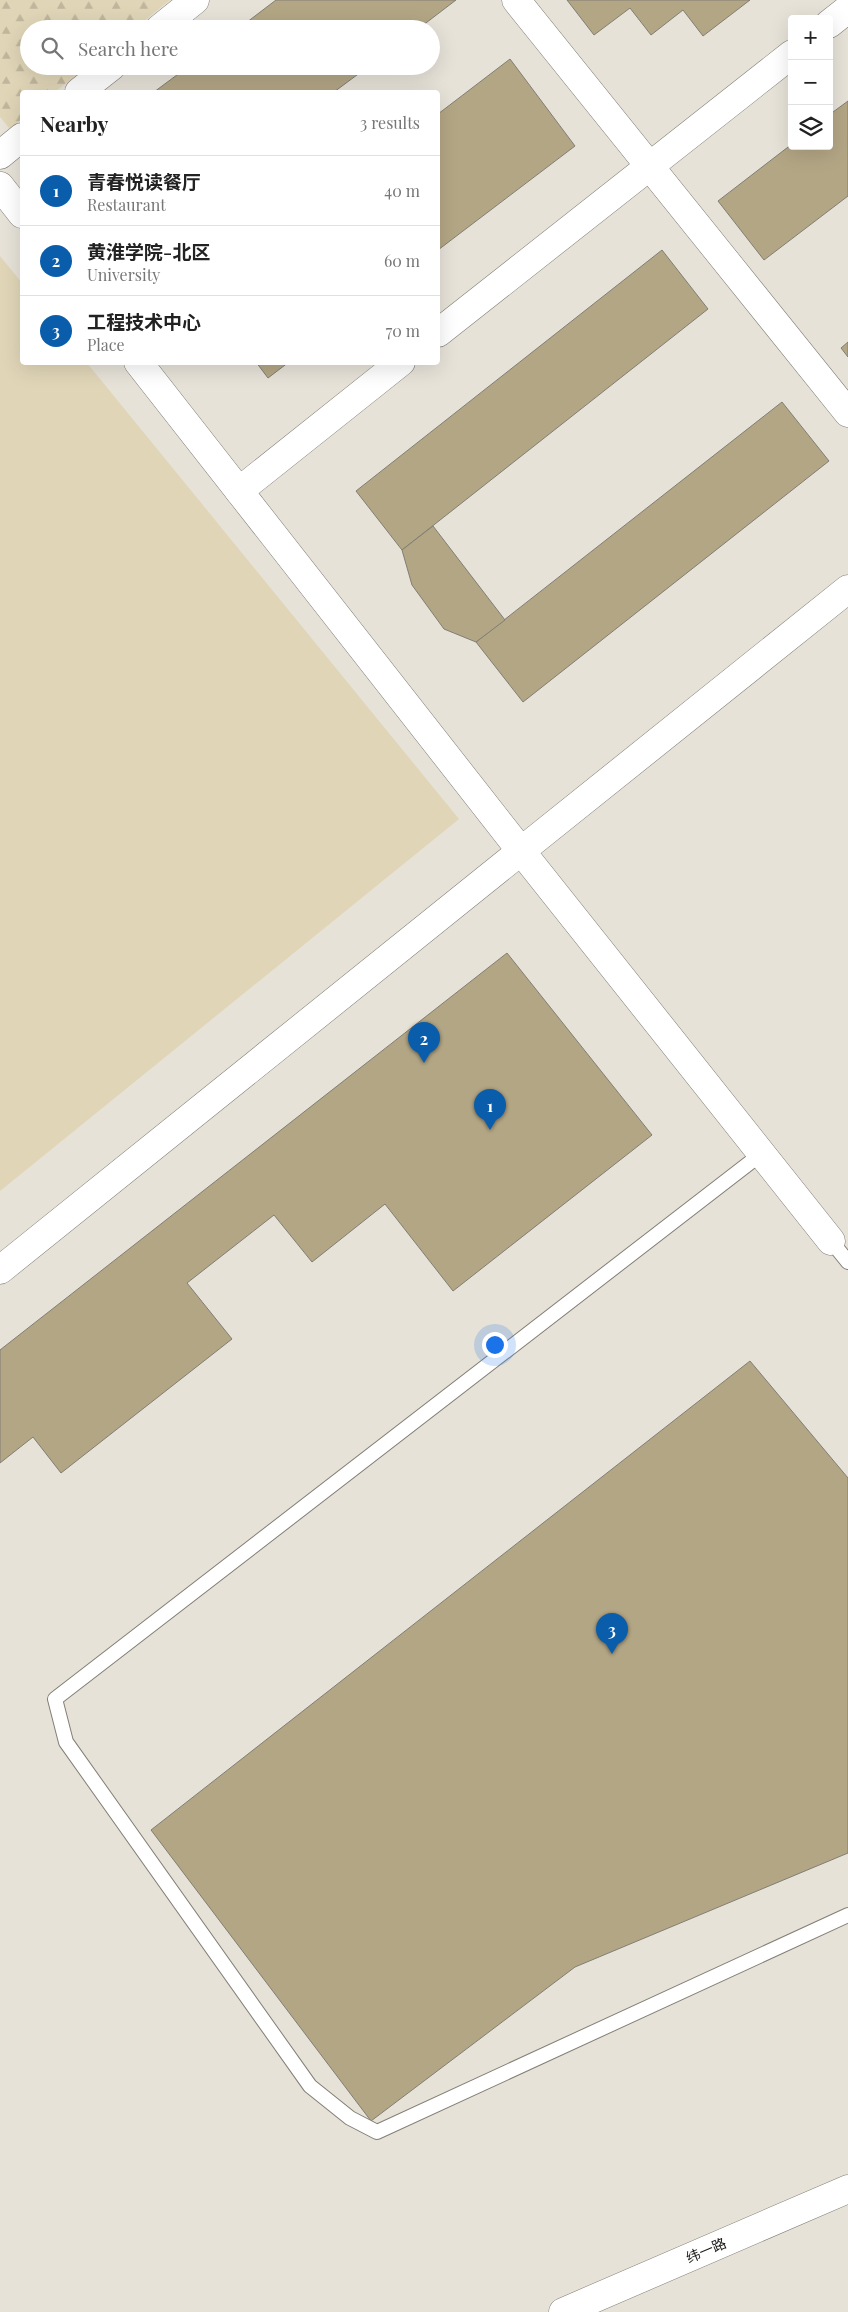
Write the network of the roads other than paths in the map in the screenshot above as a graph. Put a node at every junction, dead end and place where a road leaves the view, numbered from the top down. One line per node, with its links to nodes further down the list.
1 (195, 0): 4 (street)
2 (516, 0): 11 (street)
3 (848, 9): 5 (street)
4 (170, 20)
5 (833, 21)
6 (788, 57): 11 (street)
7 (101, 75): 8 (street)
8 (82, 90)
9 (20, 139): 10 (street)
10 (0, 155)
11 (649, 166): 14 (street); 17 (street)
12 (0, 186): 13 (street)
13 (20, 211)
14 (440, 331)
15 (140, 365): 18 (street)
16 (397, 365): 18 (street)
17 (848, 413)
18 (239, 491): 20 (street)
19 (848, 589): 20 (street)
20 (521, 851): 21 (street); 24 (street)
21 (762, 1154): 22 (street); 25 (lane)
22 (831, 1241): 23 (lane)
23 (848, 1262)
24 (0, 1270)
25 (848, 1915)
26 (848, 2188): 27 (street, 纬一路)
27 (563, 2312)

